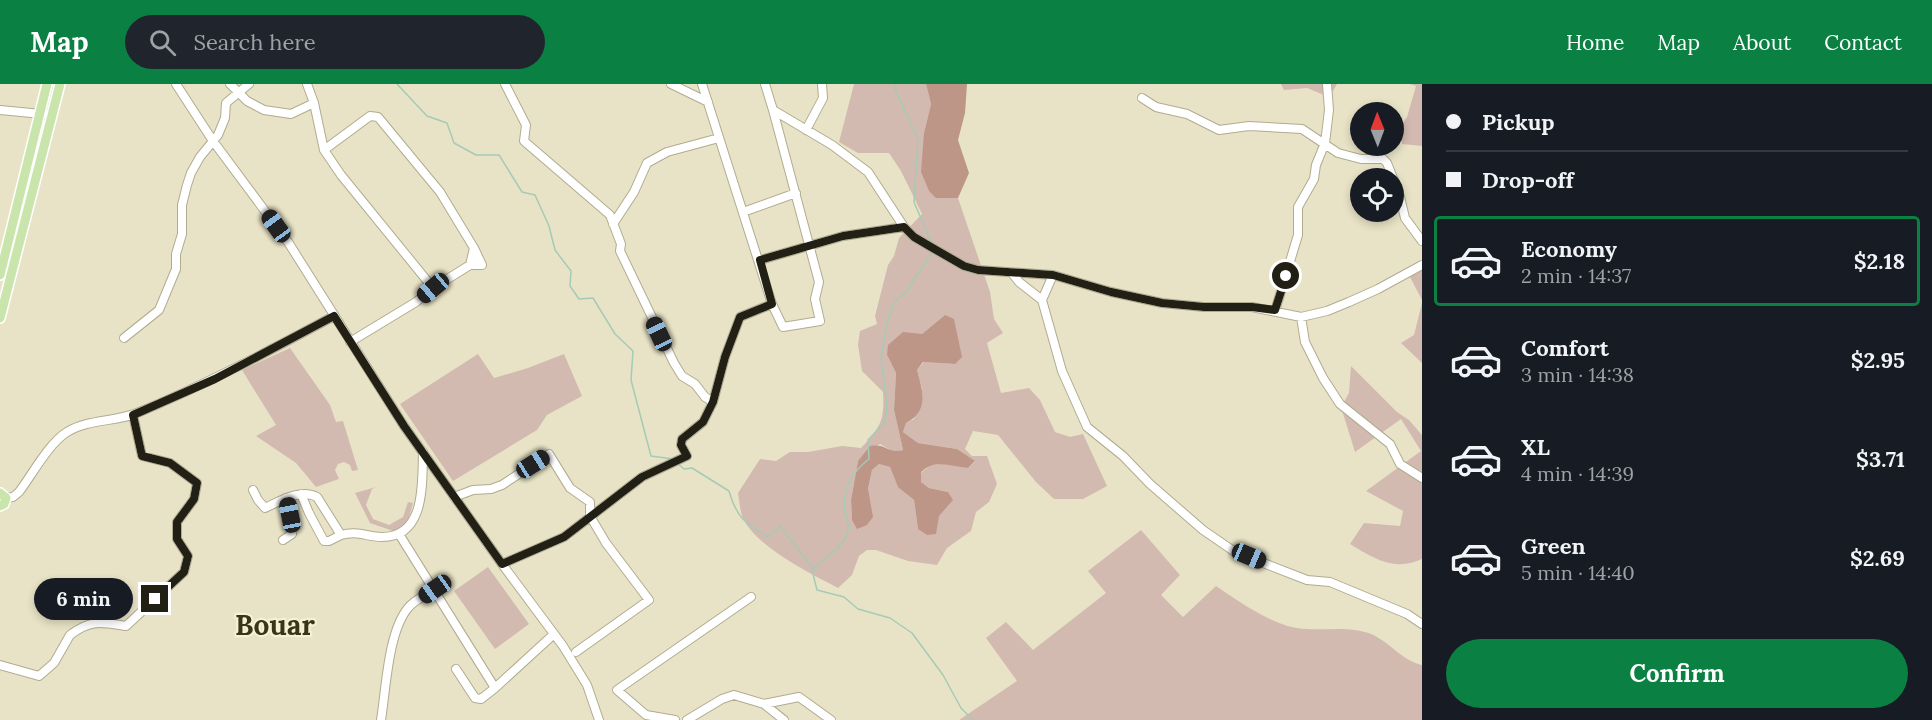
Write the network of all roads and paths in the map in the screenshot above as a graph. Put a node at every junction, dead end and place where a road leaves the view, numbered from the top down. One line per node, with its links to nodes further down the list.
1 (47, 84): 19 (main road)
2 (60, 84): 20 (main road)
3 (176, 84): 23 (street)
4 (230, 84): 13 (street)
5 (249, 84): 13 (street)
6 (307, 84): 16 (street)
7 (504, 84): 30 (street)
8 (671, 84): 15 (street)
9 (702, 84): 15 (street)
10 (822, 84): 21 (street)
11 (1327, 84): 24 (street)
12 (764, 85): 18 (street)
13 (238, 92): 16 (street); 23 (street)
14 (1142, 98): 24 (street)
15 (708, 102): 22 (street)
16 (314, 103): 25 (street)
17 (0, 110): 19 (street)
18 (773, 110): 21 (street); 27 (street)
19 (39, 114): 20 (street); 37 (main road)
20 (52, 115): 40 (main road)
21 (806, 130): 31 (street)
22 (719, 138): 28 (street); 30 (street)
23 (213, 141): 44 (street); 47 (street)
24 (1325, 143): 26 (street); 43 (street)
25 (324, 150): 39 (street); 39 (street)
26 (1389, 168)
27 (796, 193): 28 (street); 33 (street)
28 (743, 212): 34 (street)
29 (1404, 214): 32 (street)
30 (613, 224): 49 (street)
31 (904, 227): 33 (street); 36 (street)
32 (1422, 242)
33 (808, 244): 34 (street); 42 (street)
34 (760, 260): 42 (street)
35 (1422, 265): 45 (street)
36 (1011, 272): 38 (street); 41 (street)
37 (0, 275)
38 (1053, 275): 41 (street); 43 (street)
39 (433, 288): 48 (street)
40 (2, 297): 46 (main road)
41 (1042, 300): 65 (street)
42 (772, 304): 49 (street)
43 (1275, 310): 45 (street)
44 (334, 316): 48 (street); 50 (street)
45 (1301, 317): 52 (street)
46 (0, 318)
47 (124, 338)
48 (350, 342): 51 (street)
49 (713, 402): 58 (street)
50 (133, 415): 57 (street); 68 (street)
51 (423, 451): 55 (street); 59 (street)
52 (1422, 478)
53 (253, 490): 56 (street)
54 (301, 494): 56 (street); 60 (street); 60 (street)
55 (454, 497): 58 (street); 62 (street)
56 (286, 498): 61 (street)
57 (2, 499)
58 (590, 516): 62 (street); 67 (street)
59 (399, 534): 60 (street); 63 (street)
60 (341, 535)
61 (282, 540)
62 (502, 564): 66 (street)
63 (435, 589): 70 (street); 72 (street)
64 (751, 597): 74 (street)
65 (1422, 624)
66 (554, 634): 70 (street); 73 (street)
67 (576, 651)
68 (0, 665)
69 (456, 669): 70 (street)
70 (495, 688)
71 (764, 704): 75 (street); 76 (street); 77 (street)
72 (381, 720)
73 (599, 720)
74 (675, 720)
75 (687, 720)
76 (784, 720)
77 (831, 720)

